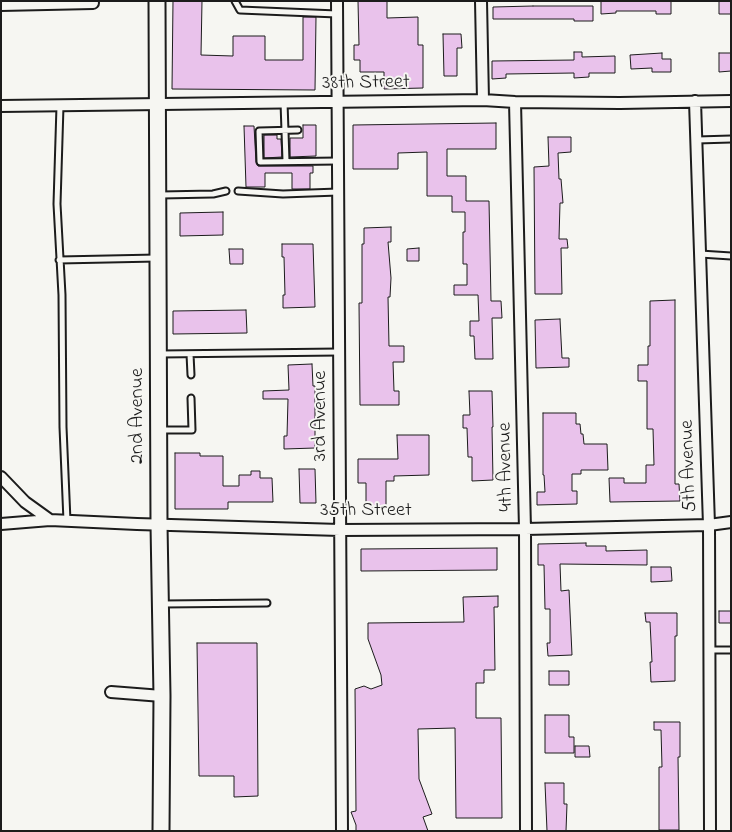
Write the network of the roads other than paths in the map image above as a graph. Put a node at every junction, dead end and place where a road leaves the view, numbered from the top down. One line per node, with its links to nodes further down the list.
1 (157, 1): 14 (main road, 2nd Avenue)
2 (235, 1): 7 (lane)
3 (337, 1): 7 (street, 3rd Avenue)
4 (481, 1): 8 (street)
5 (93, 3): 6 (street)
6 (1, 5)
7 (337, 14): 12 (street, 3rd Avenue)
8 (483, 100): 12 (street, 38th Street); 13 (street, 38th Street)
9 (695, 100): 10 (street, 38th Street); 13 (street, 38th Street); 20 (street, 5th Avenue)
10 (731, 101)
11 (284, 102): 12 (street, 38th Street); 14 (street, 38th Street); 17 (lane)
12 (337, 102): 22 (street, 3rd Avenue)
13 (515, 102): 45 (street, 4th Avenue)
14 (157, 104): 16 (street, 38th Street); 26 (main road, 2nd Avenue)
15 (1, 106): 16 (street, 38th Street)
16 (60, 106): 30 (lane)
17 (285, 130): 18 (lane); 21 (lane); 21 (lane)
18 (298, 130)
19 (731, 138): 20 (lane)
20 (696, 140): 27 (street, 5th Avenue)
21 (286, 161): 22 (lane)
22 (338, 161): 25 (street, 3rd Avenue)
23 (226, 191): 26 (lane)
24 (238, 191): 25 (lane)
25 (338, 192): 31 (street, 3rd Avenue)
26 (158, 195): 29 (main road, 2nd Avenue)
27 (700, 254): 28 (lane); 42 (street, 5th Avenue)
28 (731, 256)
29 (158, 258): 30 (lane); 32 (main road, 2nd Avenue)
30 (59, 260): 39 (lane)
31 (339, 352): 33 (lane); 44 (street, 3rd Avenue)
32 (158, 354): 33 (lane); 36 (main road, 2nd Avenue)
33 (190, 354): 34 (lane)
34 (191, 375)
35 (191, 398): 36 (lane)
36 (159, 430): 43 (main road, 2nd Avenue)
37 (1, 477): 38 (street)
38 (50, 520): 39 (street, 35th Street); 41 (street, 35th Street)
39 (68, 521): 43 (street, 35th Street)
40 (731, 522): 42 (street, 35th Street)
41 (1, 524)
42 (709, 524): 45 (street, 35th Street); 48 (street, 5th Avenue)
43 (159, 525): 44 (street, 35th Street); 47 (main road, 2nd Avenue)
44 (340, 530): 45 (street, 35th Street); 53 (street, 3rd Avenue)
45 (526, 530): 54 (street, 4th Avenue)
46 (267, 603): 47 (lane)
47 (160, 604): 51 (main road, 2nd Avenue)
48 (709, 650): 49 (lane); 55 (street, 5th Avenue)
49 (731, 650)
50 (111, 692): 51 (street)
51 (162, 696): 52 (main road, 2nd Avenue)
52 (161, 831)
53 (342, 831)
54 (526, 831)
55 (710, 831)

